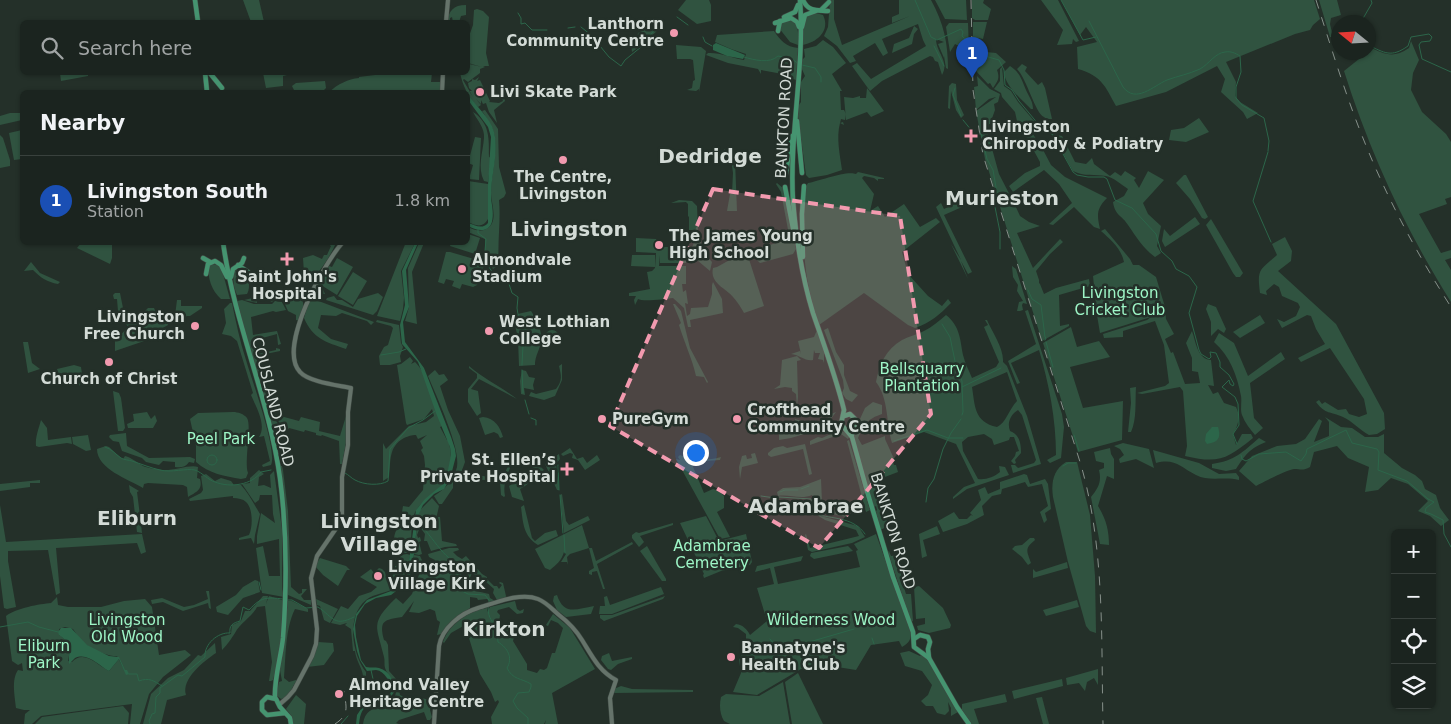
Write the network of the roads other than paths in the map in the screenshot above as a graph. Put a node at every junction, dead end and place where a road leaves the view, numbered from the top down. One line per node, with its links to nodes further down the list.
1 (800, 0): 5 (main road); 9 (main road); 11 (main road, BANKTON ROAD)
2 (195, 1): 7 (main road)
3 (828, 2): 5 (main road)
4 (449, 4): 8 (main road)
5 (819, 11): 6 (main road); 11 (main road)
6 (828, 13)
7 (198, 20)
8 (446, 20)
9 (776, 22): 10 (main road); 11 (main road)
10 (778, 31)
11 (800, 35): 18 (main road, BANKTON ROAD)
12 (205, 75): 16 (main road)
13 (211, 75): 15 (main road)
14 (443, 75): 17 (main road)
15 (222, 88)
16 (205, 90)
17 (442, 90)
18 (795, 110): 19 (main road); 20 (main road); 25 (main road, BANKTON ROAD)
19 (802, 173)
20 (786, 174)
21 (804, 186): 32 (main road)
22 (785, 187): 25 (main road)
23 (224, 245): 33 (main road, COUSLAND ROAD)
24 (341, 245): 46 (main road)
25 (799, 252): 32 (main road, BANKTON ROAD)
26 (203, 258): 28 (main road)
27 (244, 258): 29 (main road)
28 (212, 261): 31 (main road); 33 (main road)
29 (238, 265): 30 (main road); 33 (main road)
30 (248, 272)
31 (206, 274)
32 (804, 277): 34 (main road, BANKTON ROAD)
33 (232, 290): 46 (main road, COUSLAND ROAD)
34 (844, 410): 35 (main road); 36 (main road, BANKTON ROAD)
35 (850, 414): 36 (main road); 37 (main road)
36 (844, 416): 38 (main road)
37 (854, 427): 38 (main road); 39 (main road, BANKTON ROAD)
38 (846, 429): 39 (main road, BANKTON ROAD)
39 (852, 437): 40 (main road, BANKTON ROAD)
40 (913, 632): 41 (main road); 42 (main road, BANKTON ROAD)
41 (919, 635): 42 (main road); 43 (main road)
42 (914, 639): 44 (main road)
43 (928, 649): 44 (main road); 45 (main road)
44 (921, 652): 45 (main road)
45 (929, 658): 52 (main road)
46 (277, 701): 47 (main road); 48 (main road, COUSLAND ROAD); 48 (main road)
47 (286, 713): 48 (main road); 49 (main road)
48 (277, 714)
49 (291, 724)
50 (434, 724): 51 (main road)
51 (612, 724)
52 (969, 724)

